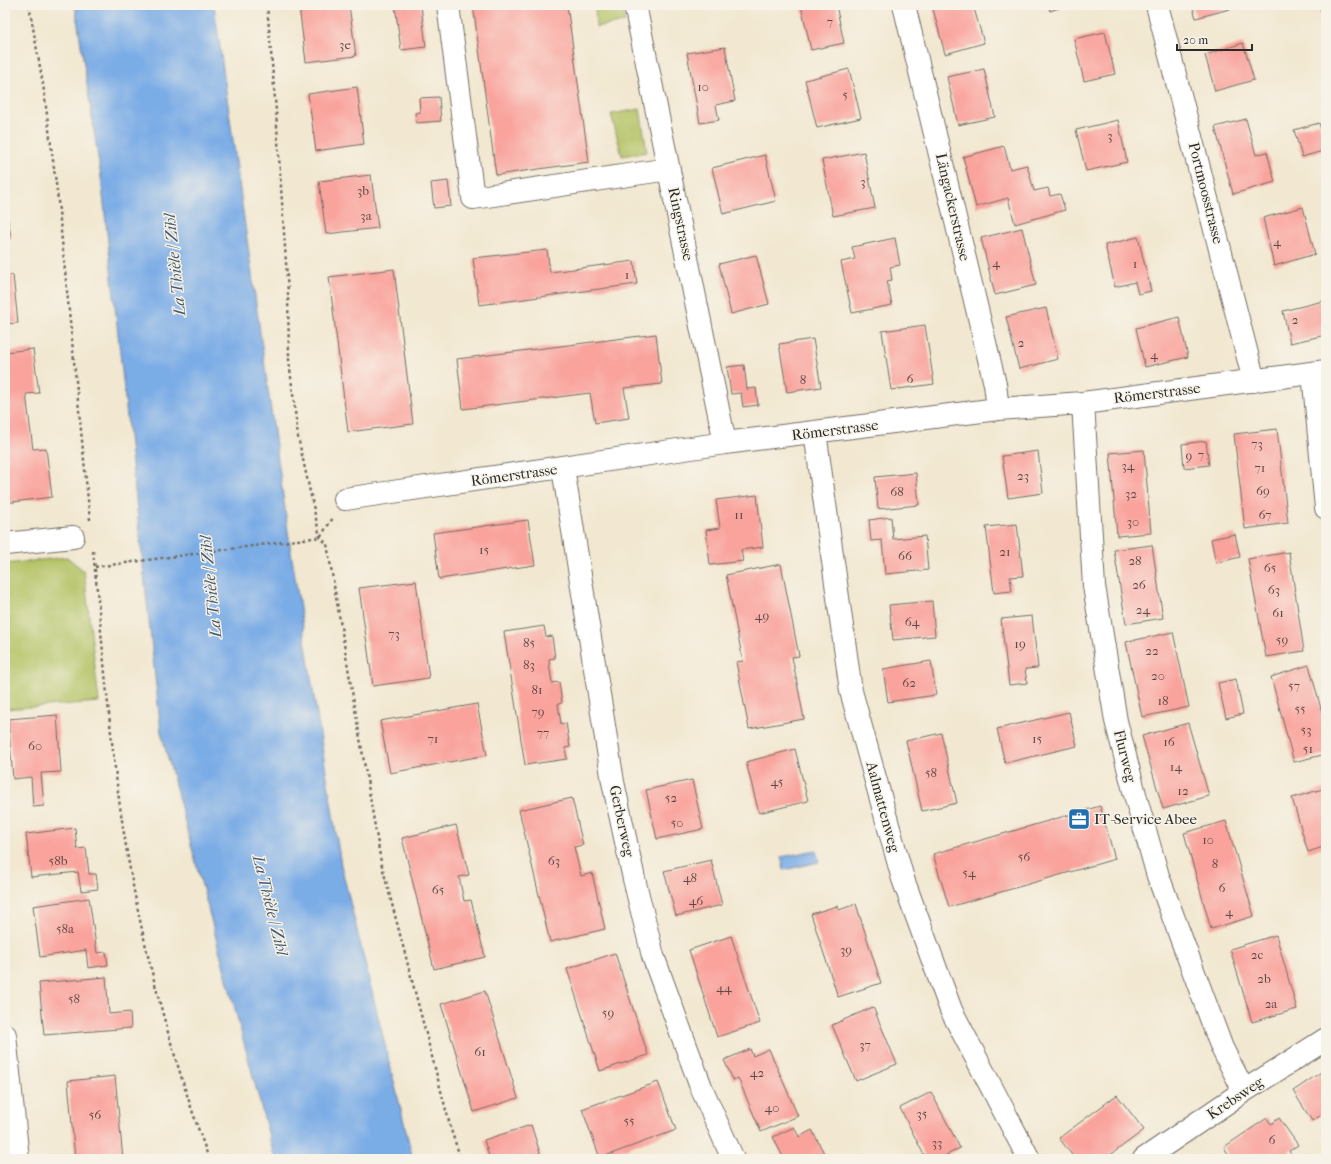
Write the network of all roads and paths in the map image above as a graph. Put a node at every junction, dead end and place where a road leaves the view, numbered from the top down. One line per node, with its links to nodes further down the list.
1 (29, 5): 17 (path)
2 (267, 5): 18 (path)
3 (448, 5): 7 (street)
4 (635, 5): 7 (street, Ringstrasse)
5 (904, 5): 11 (street, Längackerstrasse)
6 (1157, 5): 9 (street, Portmoosstrasse)
7 (669, 169): 13 (street, Ringstrasse)
8 (1320, 372): 9 (street, Römerstrasse); 16 (street)
9 (1254, 381): 10 (street, Römerstrasse)
10 (1083, 403): 11 (street, Römerstrasse); 24 (street, Flurweg)
11 (998, 409): 12 (street, Römerstrasse)
12 (815, 432): 13 (street, Römerstrasse); 29 (street, Aalmattenweg)
13 (725, 443): 14 (street, Römerstrasse)
14 (564, 468): 15 (street, Römerstrasse); 28 (street, Gerberweg)
15 (346, 499)
16 (1326, 508)
17 (82, 532): 19 (street)
18 (320, 536): 21 (path); 27 (path)
19 (5, 544)
20 (93, 548): 21 (path)
21 (95, 567): 26 (path)
22 (5, 1035): 25 (street)
23 (1326, 1039): 24 (street, Krebsweg)
24 (1244, 1091): 30 (street, Krebsweg)
25 (18, 1159)
26 (209, 1159)
27 (461, 1159)
28 (733, 1159)
29 (1028, 1159)
30 (1144, 1159)

